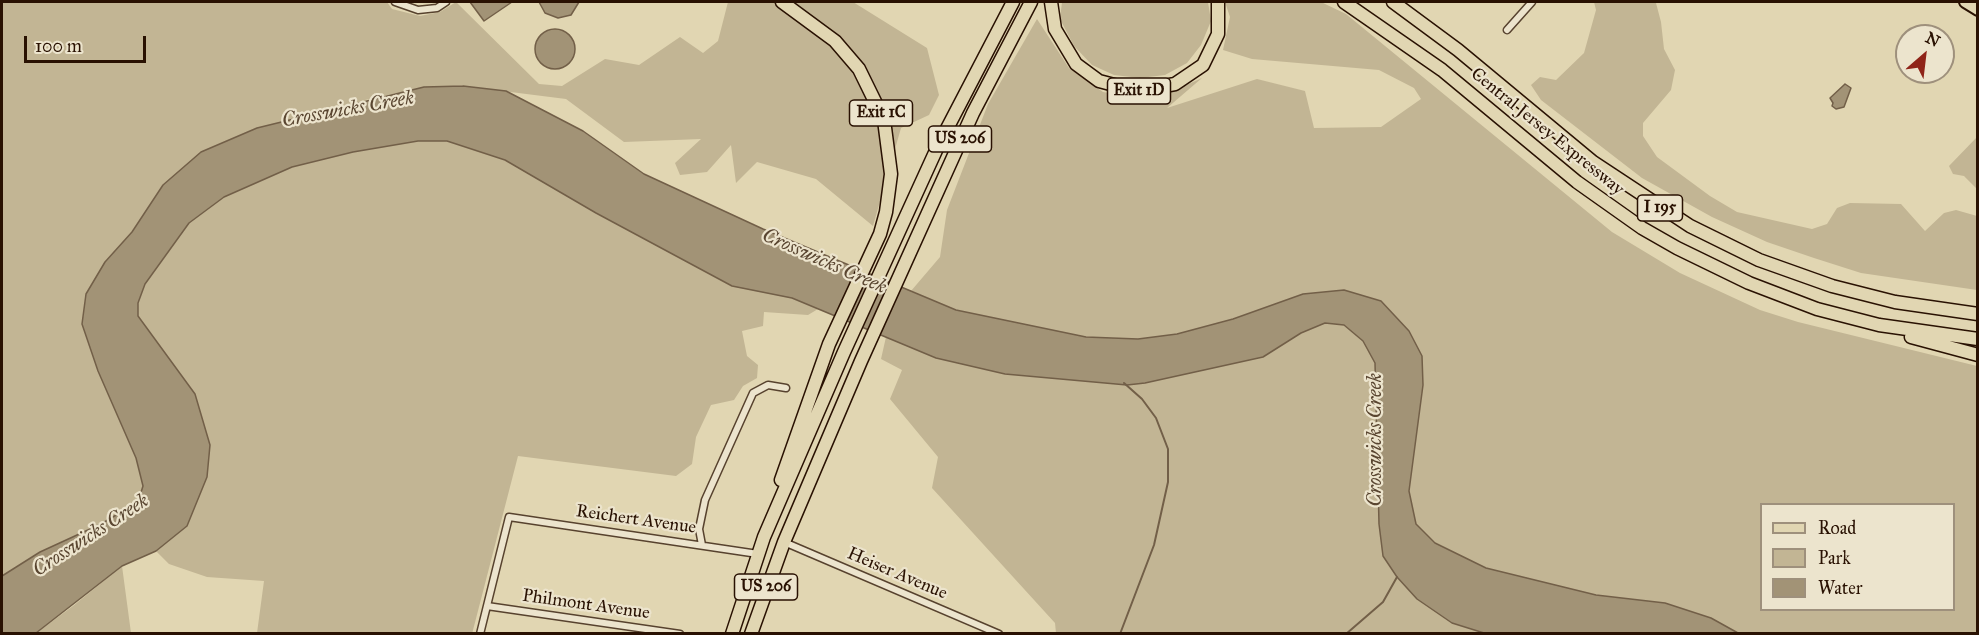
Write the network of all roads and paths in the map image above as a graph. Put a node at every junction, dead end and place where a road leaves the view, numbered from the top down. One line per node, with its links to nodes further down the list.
1 (395, 2): 2 (street)
2 (446, 2)
3 (782, 2): 21 (highway, Exit 1C)
4 (1012, 2): 21 (highway, US 206)
5 (1031, 2): 22 (highway, US 206)
6 (1051, 2): 7 (highway, Exit 1D)
7 (1218, 2)
8 (1344, 2): 17 (highway, Central Jersey Expressway / I 195)
9 (1393, 2): 14 (highway, Central Jersey Expressway / I 195)
10 (1532, 2): 13 (street)
11 (1965, 2): 12 (main road)
12 (1977, 10)
13 (1507, 30)
14 (1863, 294): 15 (highway); 16 (highway, Central Jersey Expressway / I 195)
15 (1977, 306)
16 (1977, 314)
17 (1879, 325): 18 (highway, Central Jersey Expressway / I 195); 19 (highway)
18 (1977, 339)
19 (1977, 355)
20 (786, 388): 23 (street)
21 (764, 537): 24 (highway, US 206)
22 (784, 542): 29 (highway, US 206); 30 (street, Heiser Avenue)
23 (702, 545): 24 (street, Reichert Avenue); 25 (street, Reichert Avenue)
24 (758, 554): 28 (highway, US 206)
25 (487, 606): 26 (street); 27 (street, Philmont Avenue)
26 (480, 633)
27 (680, 633)
28 (732, 633)
29 (751, 633)
30 (999, 633)

